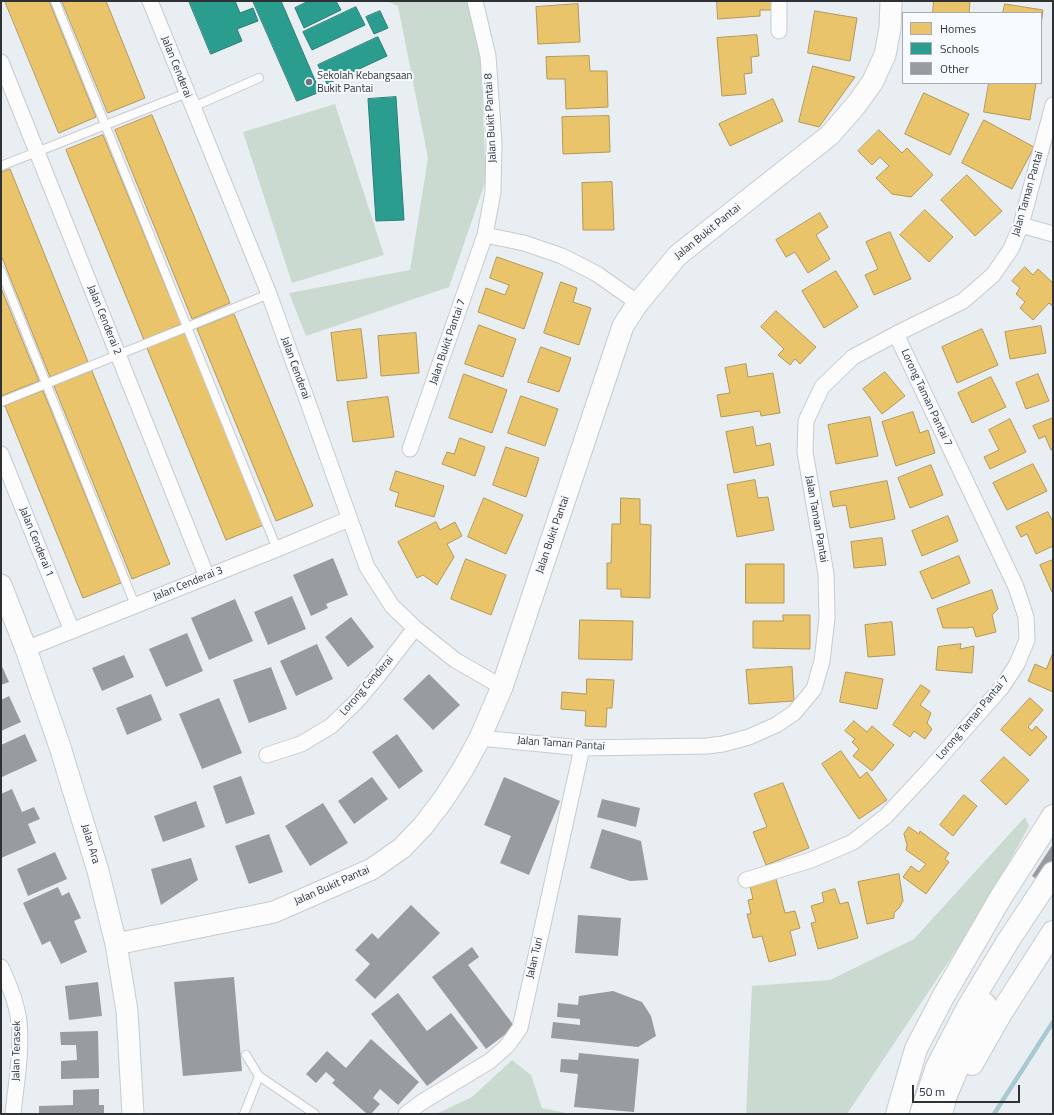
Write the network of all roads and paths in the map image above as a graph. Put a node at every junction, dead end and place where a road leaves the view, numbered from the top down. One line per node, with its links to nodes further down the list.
1 (55, 1): 12 (lane)
2 (150, 1): 9 (street, Jalan Cenderai)
3 (475, 1): 17 (street, Jalan Bukit Pantai 8)
4 (780, 1): 6 (street)
5 (891, 1): 20 (street, Jalan Bukit Pantai)
6 (779, 32)
7 (1, 62): 13 (street, Jalan Cenderai 2)
8 (259, 78): 11 (lane)
9 (187, 93): 11 (street, Jalan Cenderai); 12 (lane)
10 (1053, 105): 15 (street, Jalan Taman Pantai)
11 (193, 107): 19 (street, Jalan Cenderai)
12 (106, 125): 13 (lane); 21 (lane)
13 (37, 152): 14 (lane); 23 (street, Jalan Cenderai 2)
14 (1, 166)
15 (1021, 225): 16 (street); 22 (street, Jalan Taman Pantai)
16 (1053, 234)
17 (485, 235): 20 (street); 26 (street, Jalan Bukit Pantai 7)
18 (1, 271): 24 (lane)
19 (269, 294): 21 (lane); 28 (street, Jalan Cenderai)
20 (638, 303): 36 (street, Jalan Bukit Pantai)
21 (187, 326): 23 (lane); 29 (lane)
22 (896, 334): 38 (street, Jalan Taman Pantai); 42 (street, Lorong Taman Pantai 7)
23 (118, 354): 24 (lane); 30 (street, Jalan Cenderai 2)
24 (46, 383): 25 (lane); 32 (lane)
25 (1, 402)
26 (410, 449)
27 (1, 454): 34 (street, Jalan Cenderai 1)
28 (350, 519): 29 (street, Jalan Cenderai 3); 33 (street, Jalan Cenderai)
29 (277, 549): 30 (street, Jalan Cenderai 3)
30 (207, 577): 32 (street, Jalan Cenderai 3)
31 (1, 585): 35 (street, Jalan Ara)
32 (135, 605): 34 (street, Jalan Cenderai 3)
33 (415, 628): 36 (street, Jalan Cenderai); 39 (street, Lorong Cenderai)
34 (72, 631): 35 (street, Jalan Cenderai 3)
35 (26, 649): 45 (street, Jalan Ara)
36 (502, 687): 37 (street, Jalan Bukit Pantai)
37 (480, 738): 38 (street, Jalan Taman Pantai); 45 (street, Jalan Bukit Pantai)
38 (582, 748): 53 (street, Jalan Turi)
39 (267, 755)
40 (1053, 816): 54 (highway)
41 (1053, 873): 55 (highway)
42 (746, 880)
43 (1053, 899): 56 (highway)
44 (1053, 932): 57 (highway)
45 (116, 944): 50 (street, Jalan Ara)
46 (1, 967): 49 (street, Jalan Terasek)
47 (246, 1055): 48 (lane)
48 (258, 1076): 51 (lane); 52 (lane)
49 (14, 1114)
50 (133, 1114)
51 (244, 1114)
52 (315, 1114)
53 (406, 1114)
54 (896, 1114)
55 (921, 1114)
56 (941, 1114)
57 (949, 1114)

